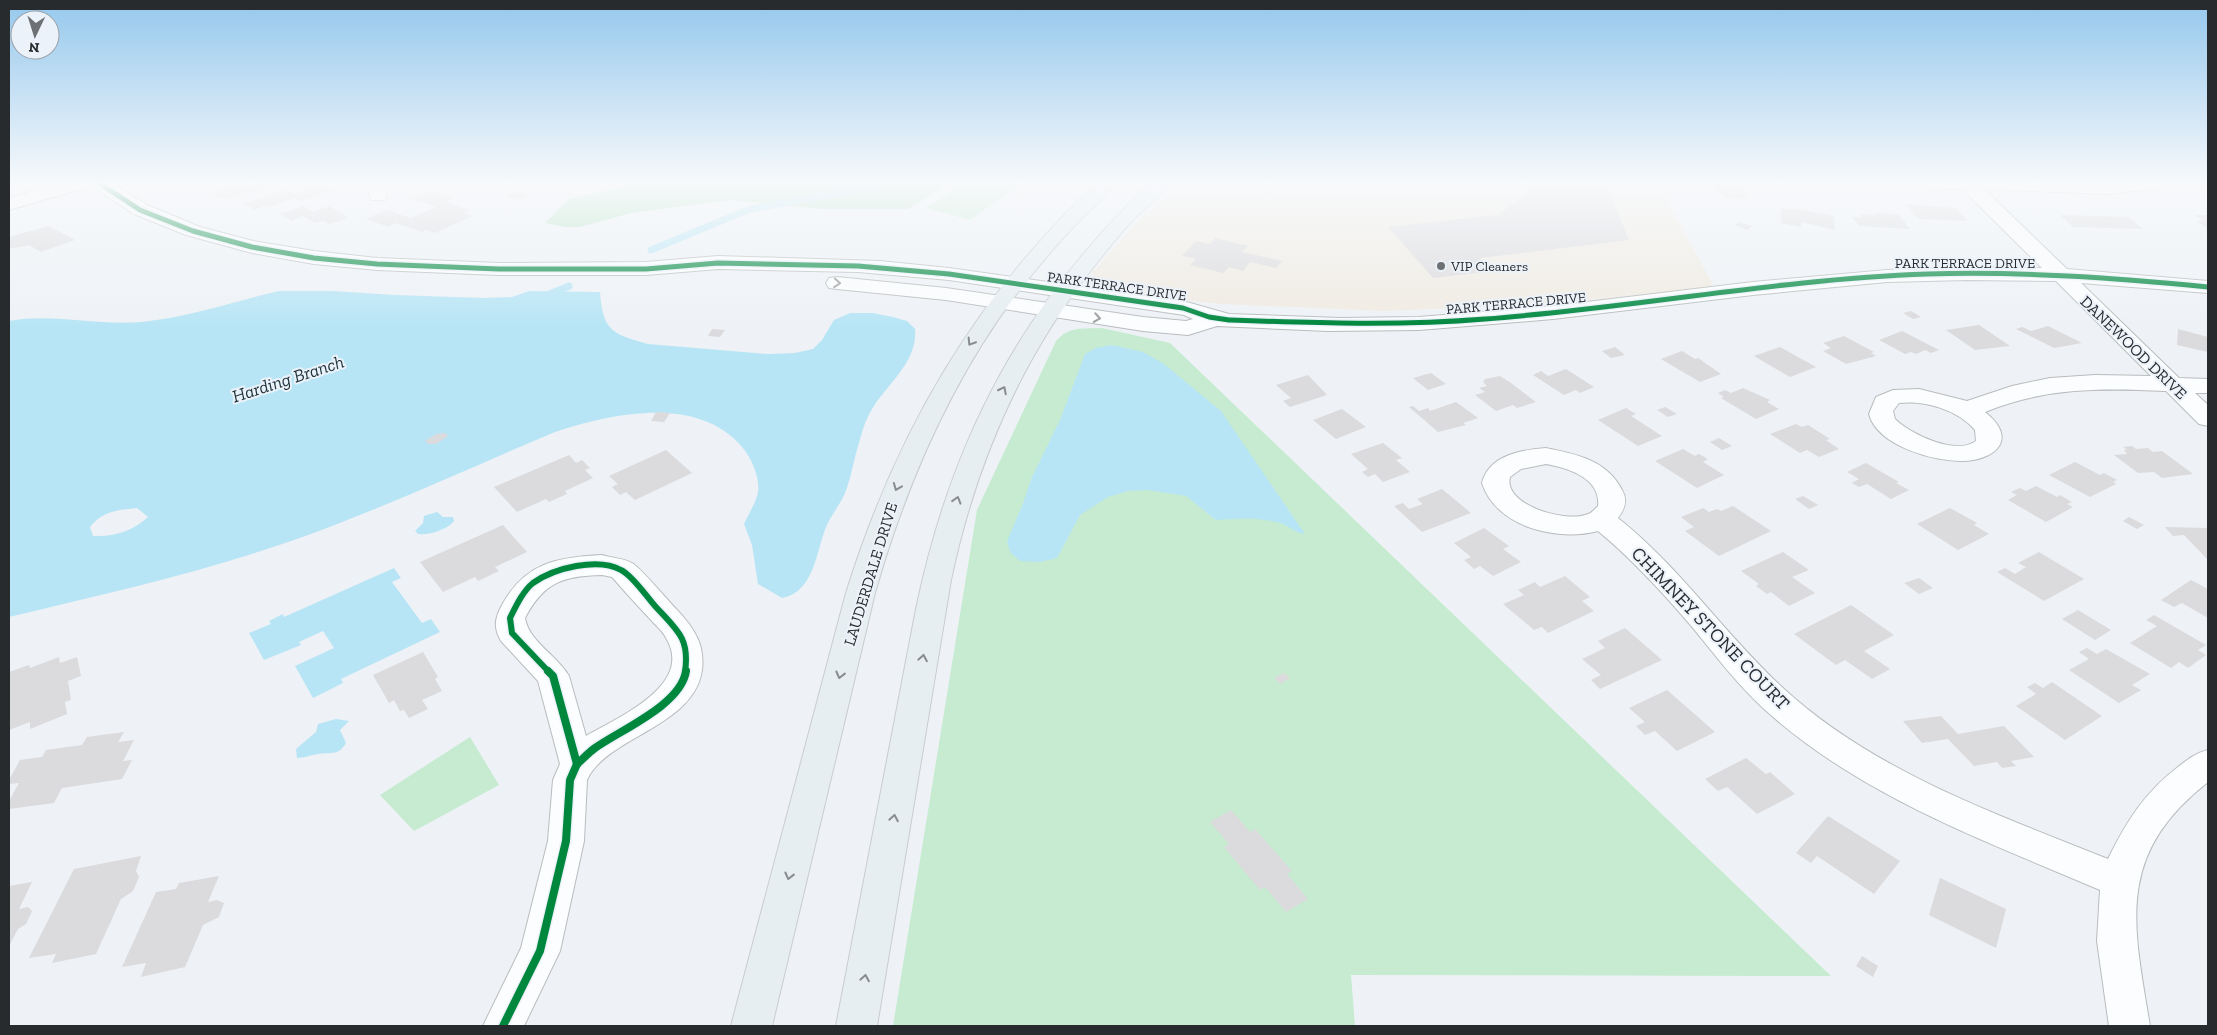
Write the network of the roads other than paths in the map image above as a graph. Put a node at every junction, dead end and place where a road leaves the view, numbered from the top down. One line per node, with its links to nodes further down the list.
1 (190, 229): 7 (street, PARK TERRACE DRIVE)
2 (1060, 229): 7 (main road, LAUDERDALE DRIVE)
3 (1114, 229): 8 (main road)
4 (2014, 229): 5 (street, DANEWOOD DRIVE)
5 (2060, 275): 6 (street, PARK TERRACE DRIVE); 8 (street, PARK TERRACE DRIVE); 9 (street, DANEWOOD DRIVE)
6 (2208, 287)
7 (1007, 293): 8 (street, PARK TERRACE DRIVE); 18 (main road, LAUDERDALE DRIVE, one-way to 18)
8 (1055, 301): 19 (main road, one-way to 8)
9 (2173, 385): 10 (street); 11 (street); 12 (street, DANEWOOD DRIVE)
10 (2208, 386)
11 (1967, 410)
12 (2208, 419)
13 (1601, 519): 16 (street, CHIMNEY STONE COURT)
14 (2208, 763): 16 (street)
15 (576, 764): 15 (street); 17 (street)
16 (2118, 880): 20 (street)
17 (503, 1026)
18 (751, 1026)
19 (856, 1026)
20 (2130, 1026)

